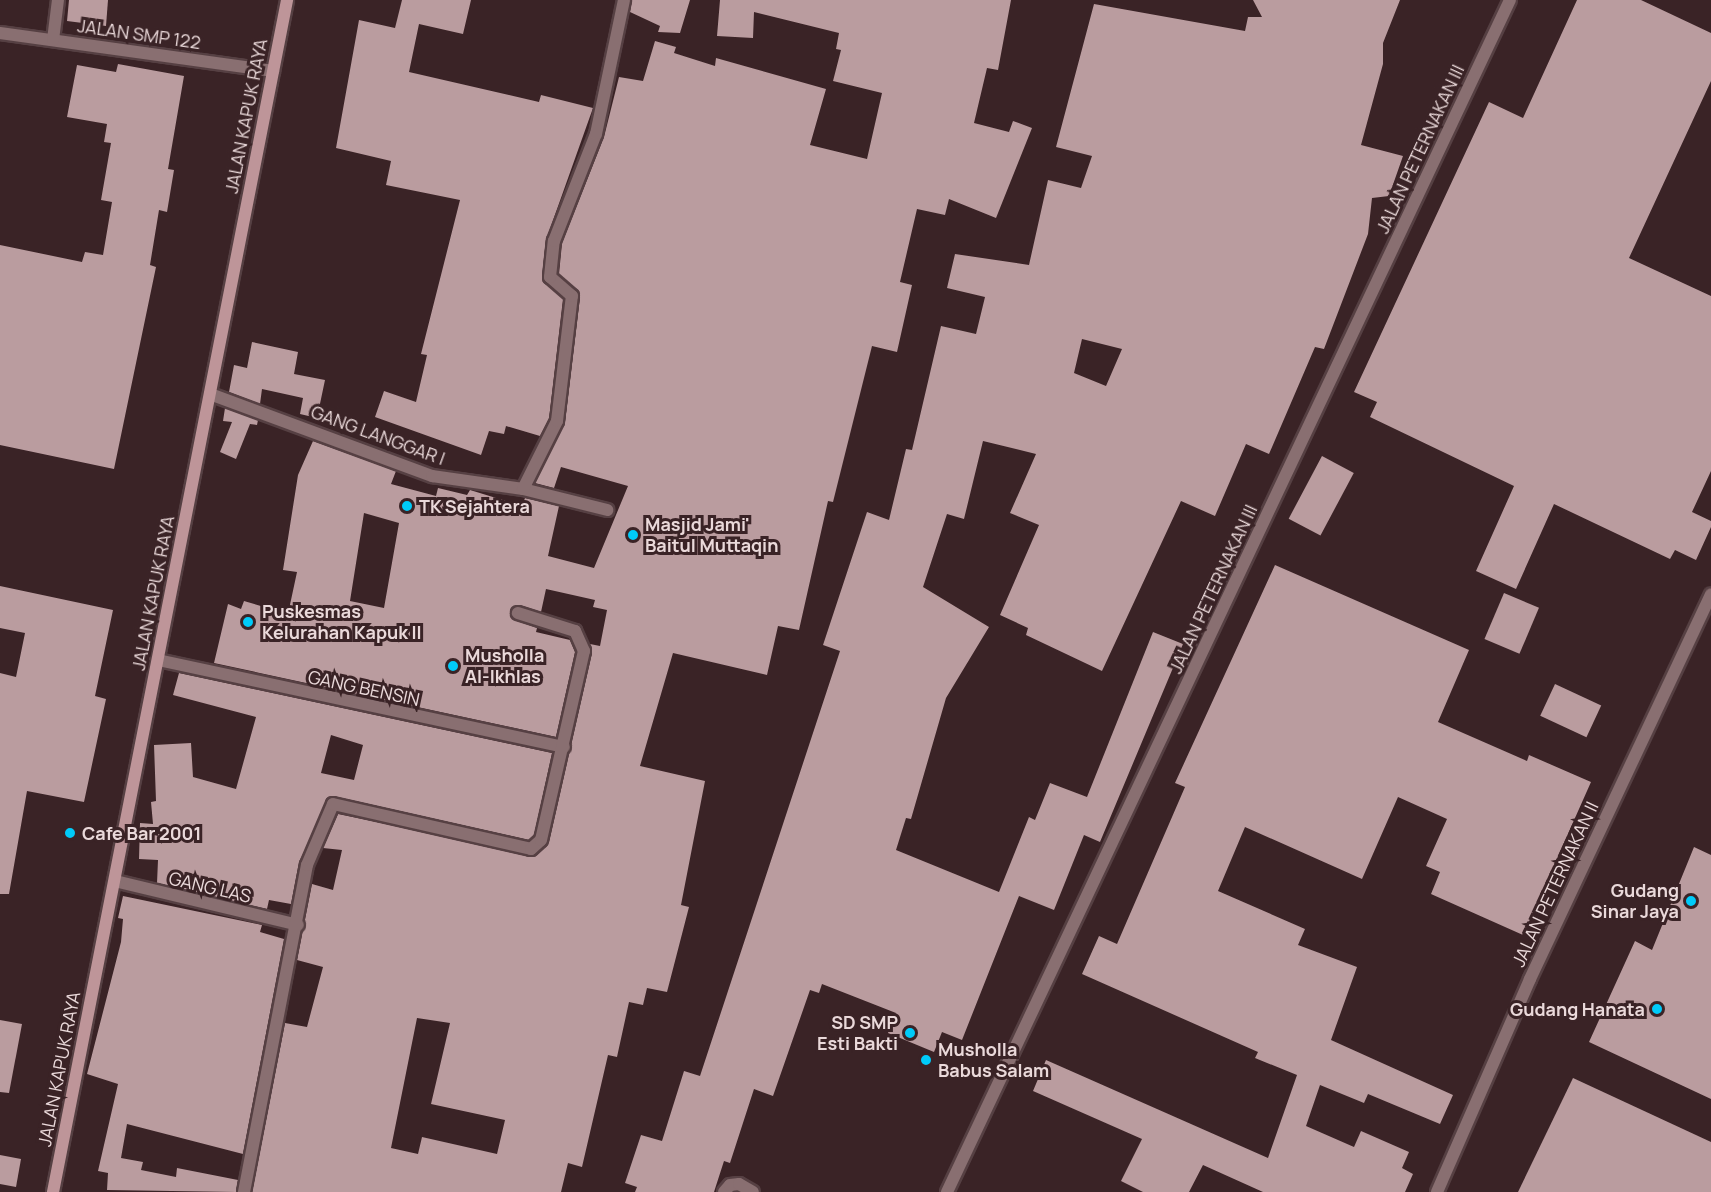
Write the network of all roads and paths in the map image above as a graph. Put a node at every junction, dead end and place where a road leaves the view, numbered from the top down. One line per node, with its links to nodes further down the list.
1 (58, 0): 6 (street)
2 (287, 0): 7 (main road, JALAN KAPUK RAYA)
3 (624, 0): 9 (street)
4 (1510, 0): 21 (street, JALAN PETERNAKAN III)
5 (0, 33): 6 (street, JALAN SMP 122)
6 (53, 40): 7 (street, JALAN SMP 122)
7 (273, 71): 8 (main road, JALAN KAPUK RAYA)
8 (210, 394): 9 (street, GANG LANGGAR I); 13 (main road, JALAN KAPUK RAYA)
9 (524, 489): 10 (street, GANG LANGGAR I)
10 (607, 510)
11 (1711, 594): 22 (street, JALAN PETERNAKAN II)
12 (518, 613): 14 (street)
13 (158, 660): 14 (street, GANG BENSIN); 15 (main road, JALAN KAPUK RAYA)
14 (564, 747): 16 (street)
15 (115, 881): 16 (street, GANG LAS); 17 (main road, JALAN KAPUK RAYA)
16 (298, 925): 18 (street)
17 (53, 1192)
18 (244, 1192)
19 (724, 1192): 20 (street)
20 (753, 1192)
21 (947, 1192)
22 (1437, 1192)

